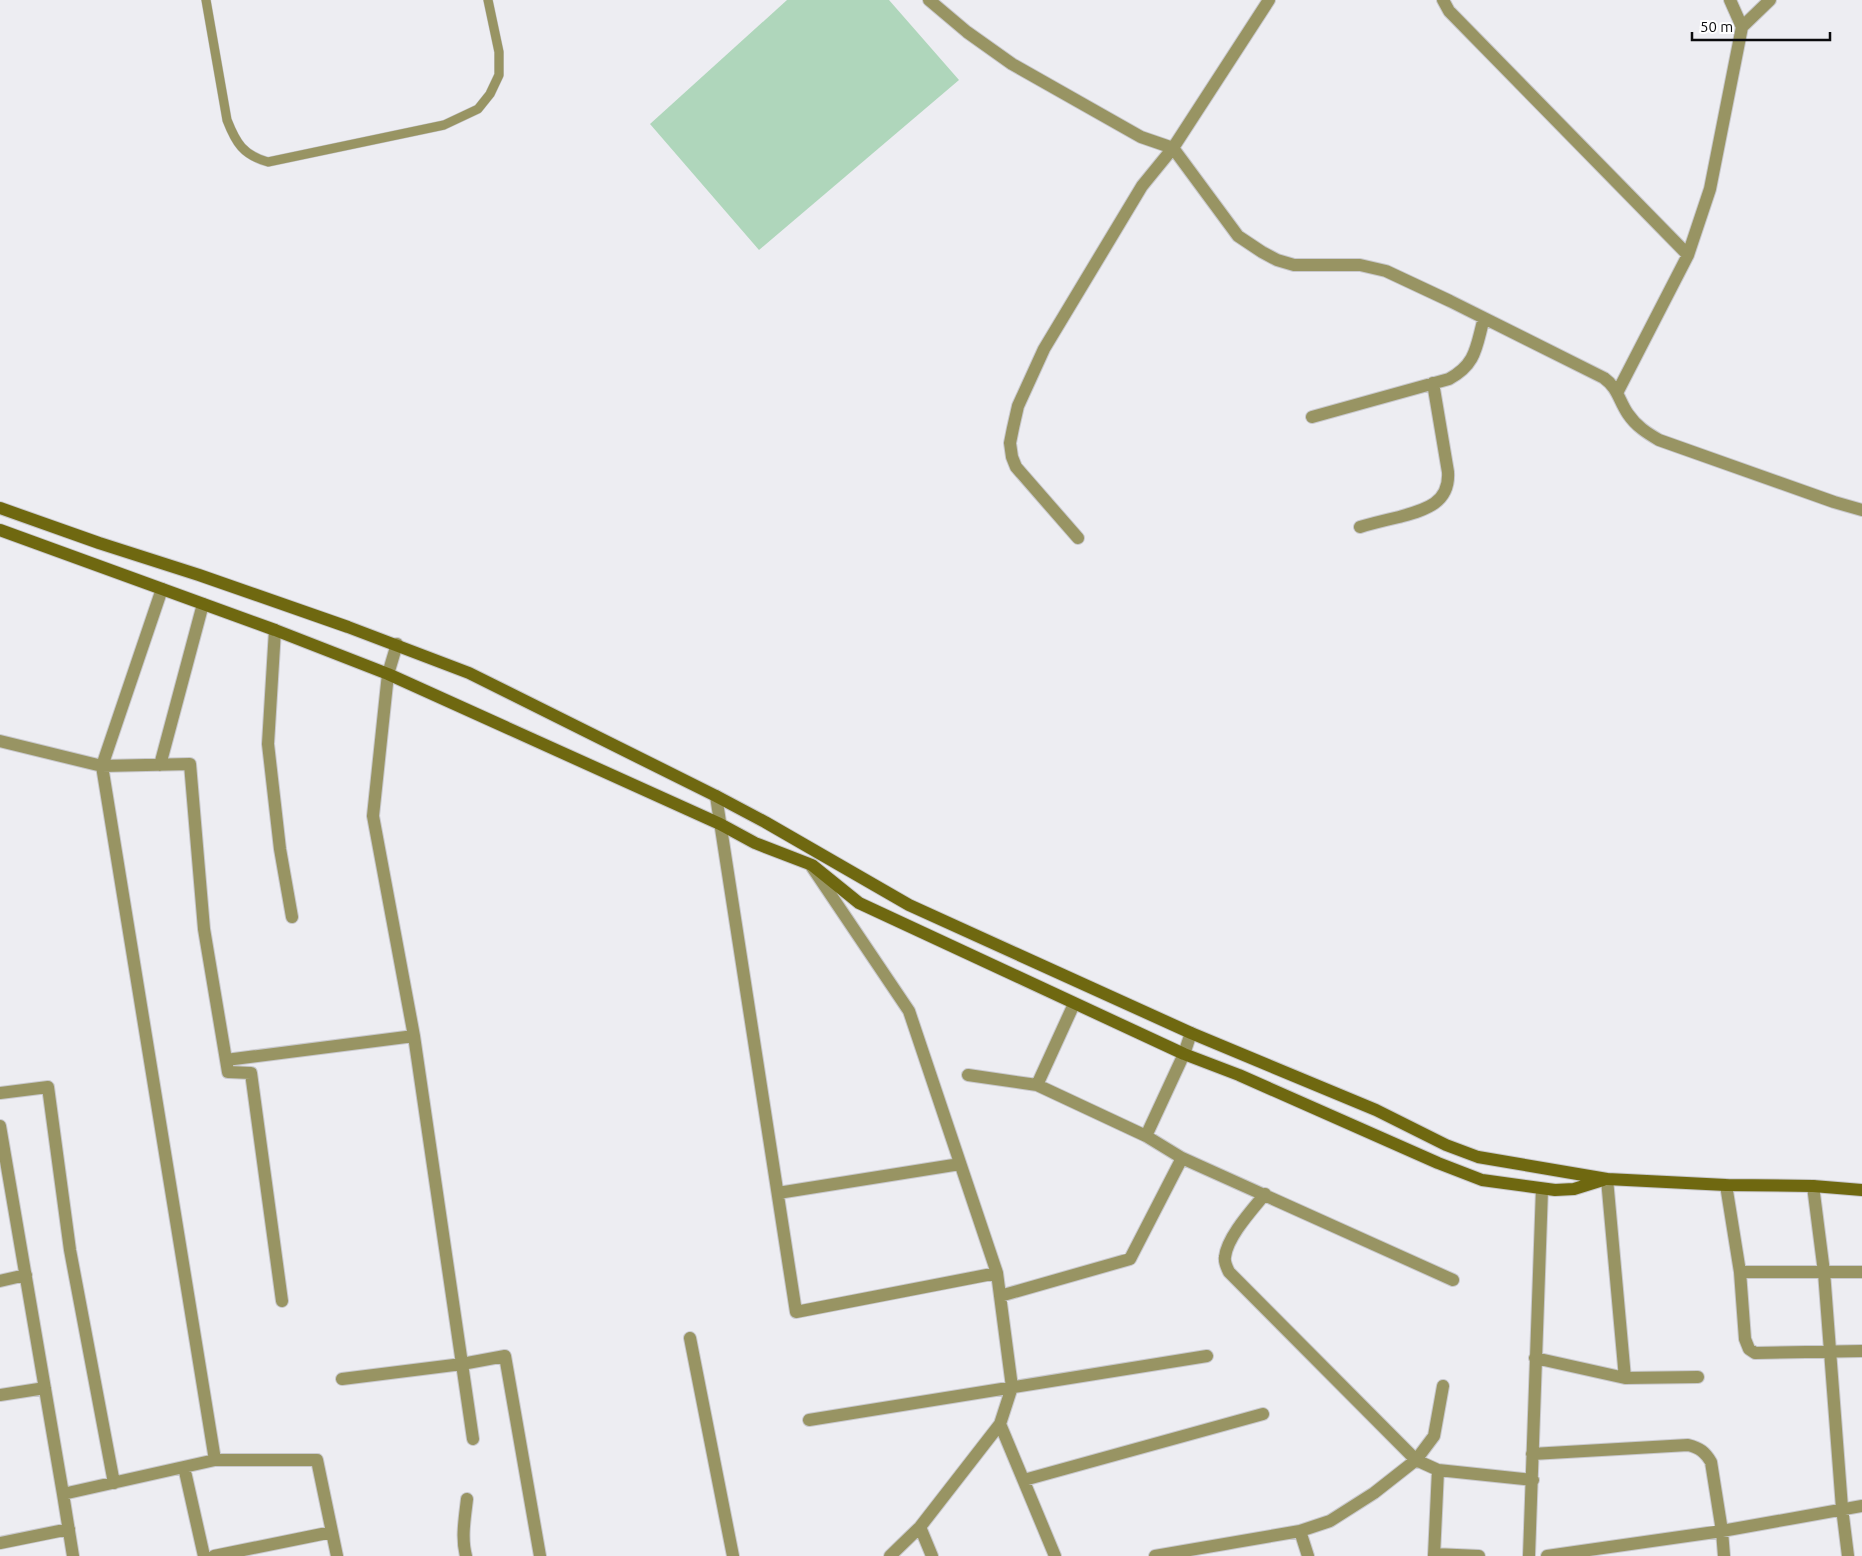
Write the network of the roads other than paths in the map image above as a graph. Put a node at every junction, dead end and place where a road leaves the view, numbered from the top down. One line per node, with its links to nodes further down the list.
1 (206, 0): 2 (lane)
2 (488, 0)
3 (929, 0): 9 (street)
4 (1269, 0): 9 (street)
5 (1443, 0): 10 (street)
6 (1730, 0): 8 (street)
7 (1770, 0): 8 (street)
8 (1742, 27): 10 (street)
9 (1172, 148): 11 (street); 19 (street)
10 (1688, 255): 13 (street)
11 (1484, 318): 12 (street); 13 (street)
12 (1433, 383): 14 (street); 17 (street)
13 (1618, 391): 16 (street)
14 (1312, 417)
15 (0, 508): 23 (street)
16 (1862, 510)
17 (1360, 527)
18 (0, 530): 20 (street)
19 (1078, 538)
20 (162, 589): 21 (street); 27 (street)
21 (204, 604): 22 (street); 26 (street)
22 (275, 630): 24 (street); 32 (street)
23 (396, 644): 24 (street); 28 (street)
24 (388, 674): 29 (street); 35 (street)
25 (0, 741): 27 (street)
26 (160, 764): 27 (street); 37 (street)
27 (102, 766): 81 (street)
28 (716, 796): 29 (street); 30 (street)
29 (720, 824): 31 (street); 52 (street)
30 (815, 852): 31 (street); 34 (street)
31 (812, 866): 33 (street); 45 (street)
32 (292, 917)
33 (1074, 1004): 36 (street); 39 (street)
34 (1191, 1033): 36 (street); 43 (street)
35 (414, 1036): 37 (street); 68 (street)
36 (1184, 1054): 42 (street); 46 (street)
37 (226, 1060): 62 (street)
38 (968, 1076): 39 (street)
39 (1037, 1085): 42 (street)
40 (0, 1093): 87 (street)
41 (0, 1126): 58 (street)
42 (1146, 1136): 44 (street)
43 (1478, 1157): 46 (street); 47 (street)
44 (1182, 1158): 53 (street); 61 (street)
45 (960, 1164): 52 (street); 57 (street)
46 (1472, 1176): 50 (street)
47 (1606, 1179): 48 (street); 50 (street); 71 (street)
48 (1726, 1186): 49 (street); 54 (street)
49 (1814, 1186): 51 (street); 55 (street)
50 (1542, 1189): 67 (street)
51 (1862, 1190)
52 (778, 1193): 57 (street)
53 (1265, 1194): 59 (street); 82 (street)
54 (1740, 1272): 55 (street); 64 (street)
55 (1824, 1272): 56 (street); 64 (street)
56 (1862, 1272)
57 (997, 1273): 61 (street)
58 (26, 1275): 60 (street); 74 (street)
59 (1453, 1280)
60 (0, 1281)
61 (1000, 1296): 73 (street)
62 (282, 1301)
63 (690, 1338): 106 (street)
64 (1831, 1351): 65 (street); 91 (street)
65 (1862, 1351)
66 (1207, 1356): 73 (street)
67 (1535, 1358): 71 (street); 80 (street)
68 (462, 1364): 70 (street); 79 (street); 105 (street)
69 (1698, 1377): 71 (street)
70 (342, 1378)
71 (1625, 1378)
72 (1443, 1386): 82 (street)
73 (1012, 1387): 77 (street); 78 (street)
74 (45, 1388): 75 (street); 88 (street)
75 (0, 1395)
76 (1263, 1414): 85 (street)
77 (809, 1420)
78 (1000, 1424): 85 (street); 92 (street)
79 (473, 1439)
80 (1532, 1454): 86 (street); 94 (street)
81 (215, 1460): 83 (street); 95 (street)
82 (1416, 1460): 84 (street); 96 (street)
83 (184, 1467): 87 (street); 101 (street)
84 (1438, 1470): 86 (street); 99 (street)
85 (1024, 1480): 109 (street)
86 (1533, 1480): 113 (street)
87 (114, 1483): 88 (street)
88 (63, 1494): 93 (street)
89 (467, 1499): 104 (street)
90 (1862, 1506): 91 (street)
91 (1842, 1508): 94 (street); 116 (street)
92 (920, 1527): 107 (street); 108 (street)
93 (69, 1529): 97 (street); 100 (street)
94 (1722, 1531): 114 (street); 115 (street)
95 (332, 1532): 102 (street); 103 (street)
96 (1300, 1532): 98 (street); 111 (street)
97 (0, 1542)
98 (1208, 1552): 110 (street)
99 (1434, 1555): 112 (street)
100 (73, 1556)
101 (204, 1556)
102 (214, 1556)
103 (337, 1556)
104 (466, 1556)
105 (540, 1556)
106 (733, 1556)
107 (890, 1556)
108 (932, 1556)
109 (1055, 1556)
110 (1155, 1556)
111 (1308, 1556)
112 (1480, 1556)
113 (1529, 1556)
114 (1547, 1556)
115 (1724, 1556)
116 (1848, 1556)

